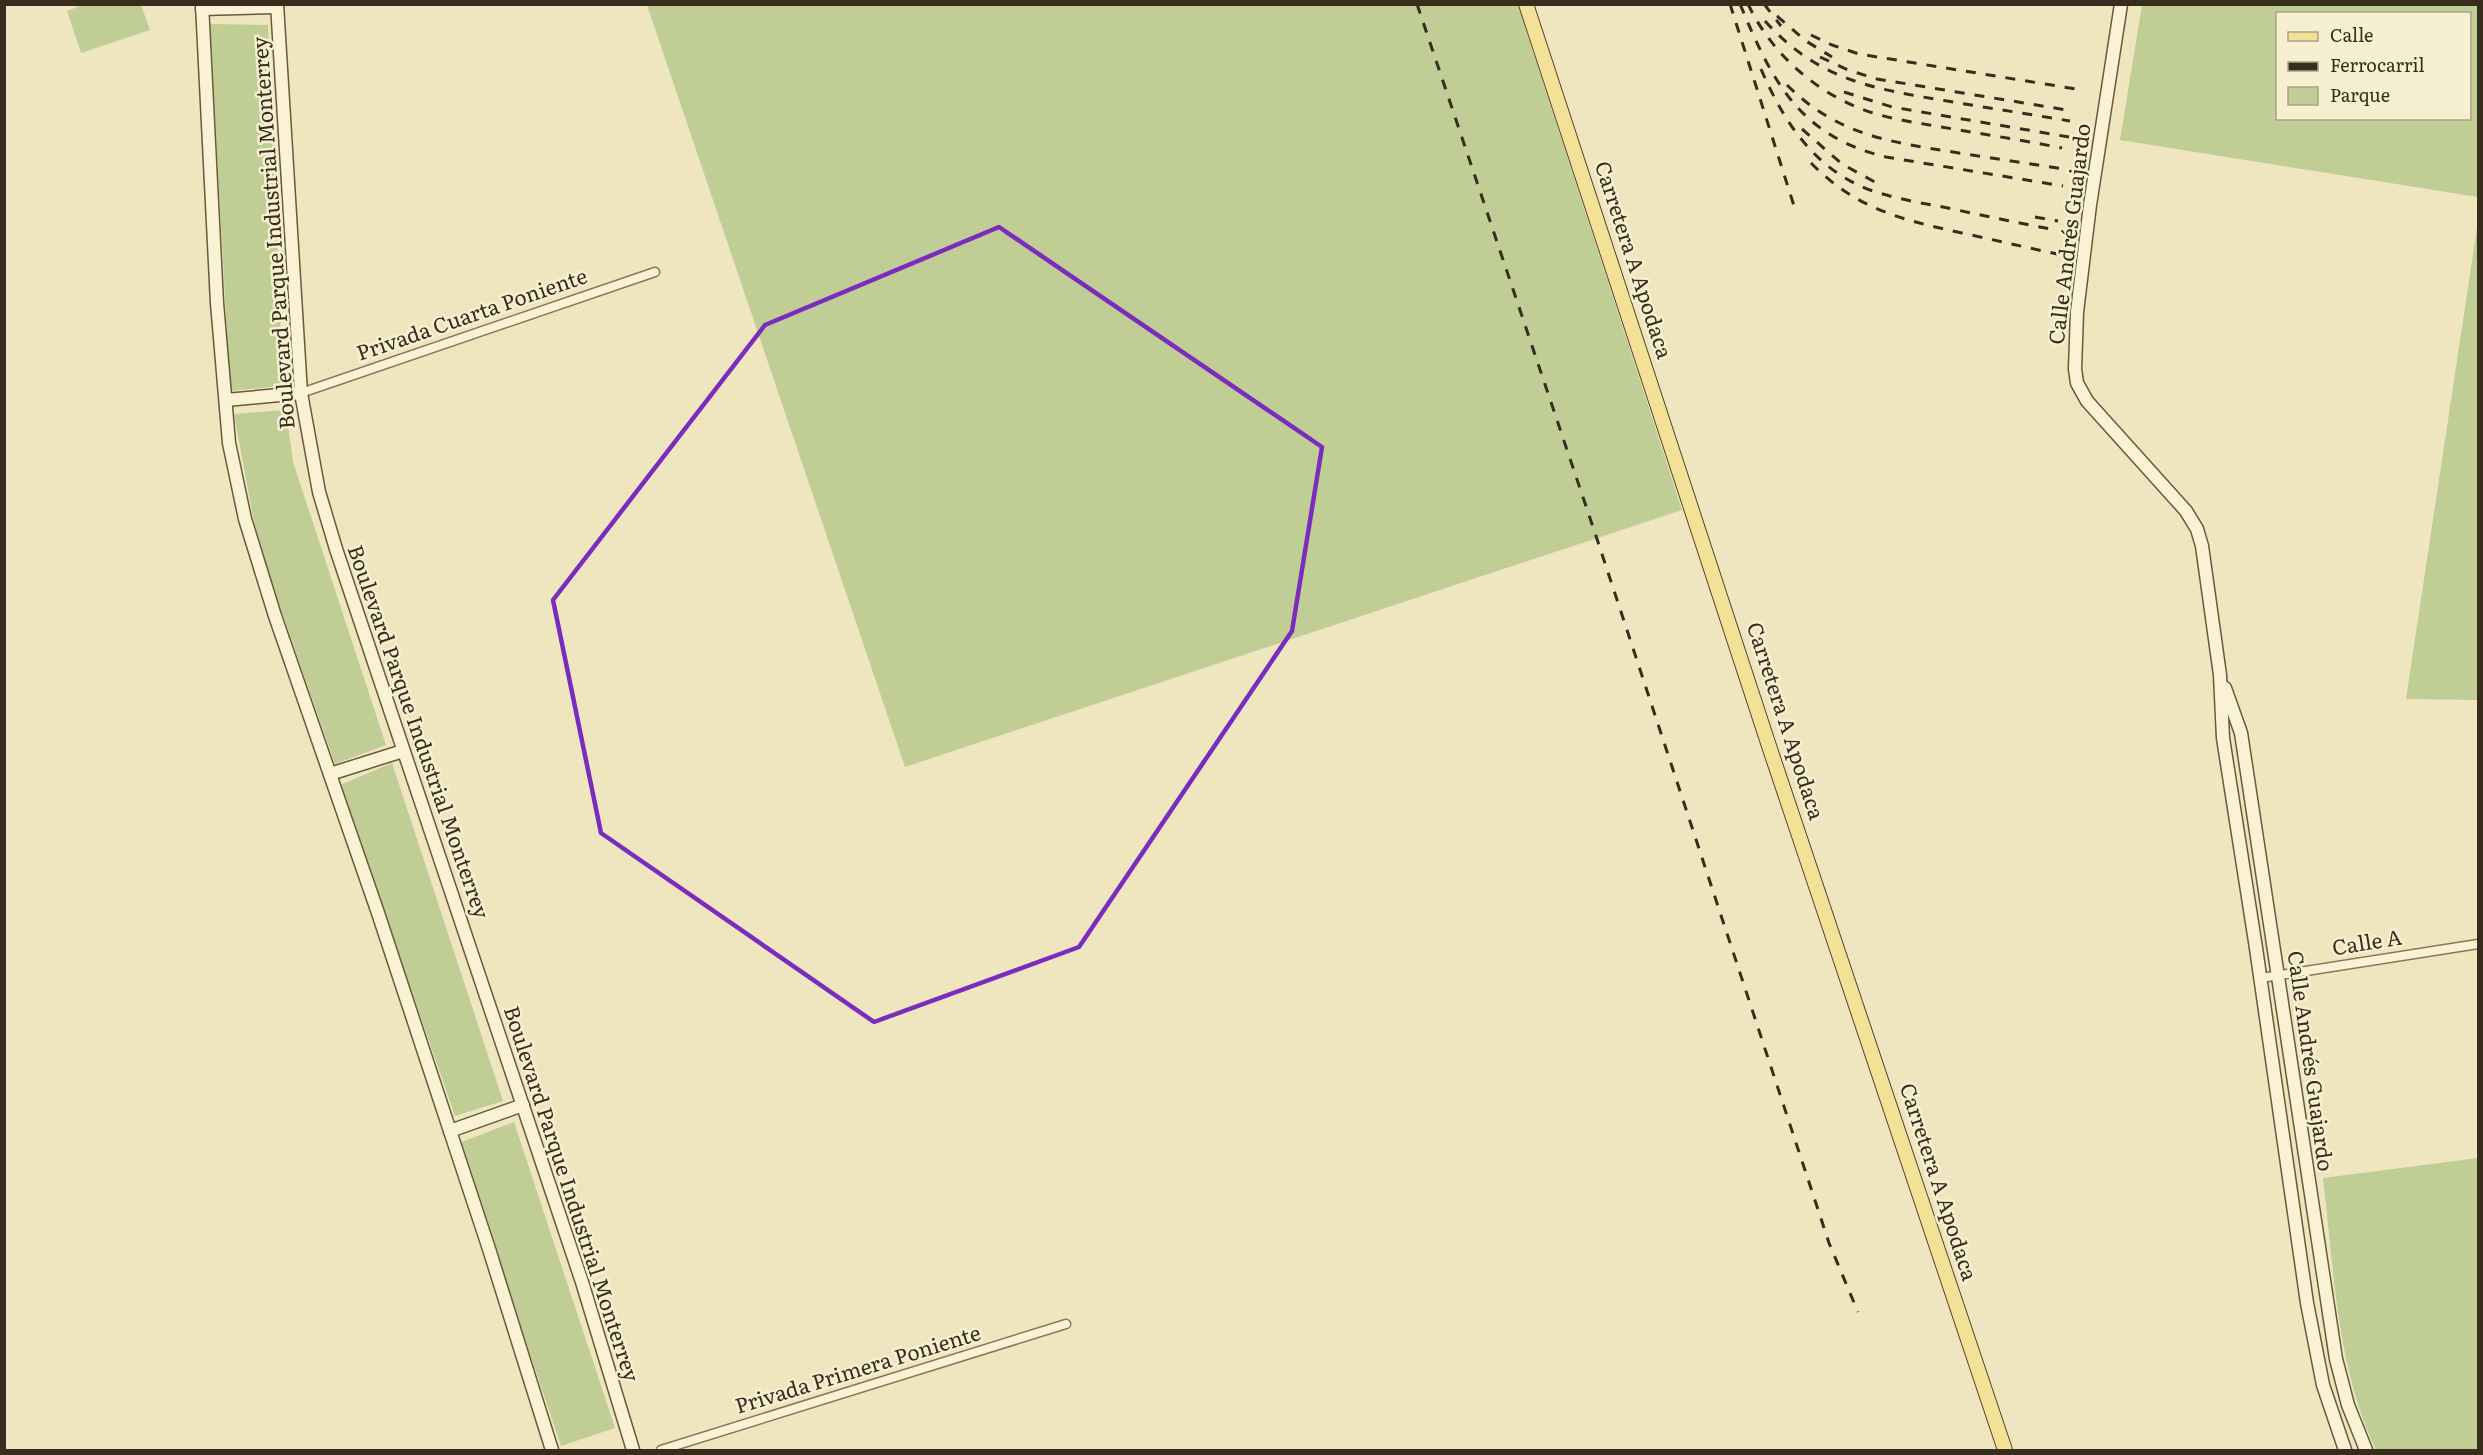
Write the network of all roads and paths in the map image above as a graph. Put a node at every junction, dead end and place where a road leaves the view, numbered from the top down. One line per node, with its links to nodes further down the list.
1 (1526, 4): 21 (main road, Carretera A Apodaca)
2 (1532, 4): 22 (main road)
3 (2121, 4): 9 (street, Calle Andrés Guajardo)
4 (280, 6): 5 (street); 7 (street, Boulevard Parque Industrial Monterrey)
5 (202, 7): 8 (street)
6 (655, 272): 7 (street, Privada Cuarta Poniente)
7 (301, 393): 8 (street); 10 (street, Boulevard Parque Industrial Monterrey)
8 (226, 400): 11 (street)
9 (2220, 675): 13 (street, Calle Andrés Guajardo); 14 (street, Calle Andrés Guajardo)
10 (403, 751): 11 (street); 15 (street, Boulevard Parque Industrial Monterrey)
11 (330, 774): 16 (street)
12 (2478, 944): 13 (street, Calle A)
13 (2277, 975): 14 (street, Calle A); 24 (street, Calle Andrés Guajardo)
14 (2261, 978): 23 (street, Calle Andrés Guajardo)
15 (523, 1105): 16 (street); 19 (street, Boulevard Parque Industrial Monterrey)
16 (450, 1131): 18 (street)
17 (1066, 1324): 20 (street, Privada Primera Poniente)
18 (552, 1450)
19 (633, 1450)
20 (661, 1450)
21 (2005, 1450)
22 (2012, 1450)
23 (2345, 1450)
24 (2366, 1450)

